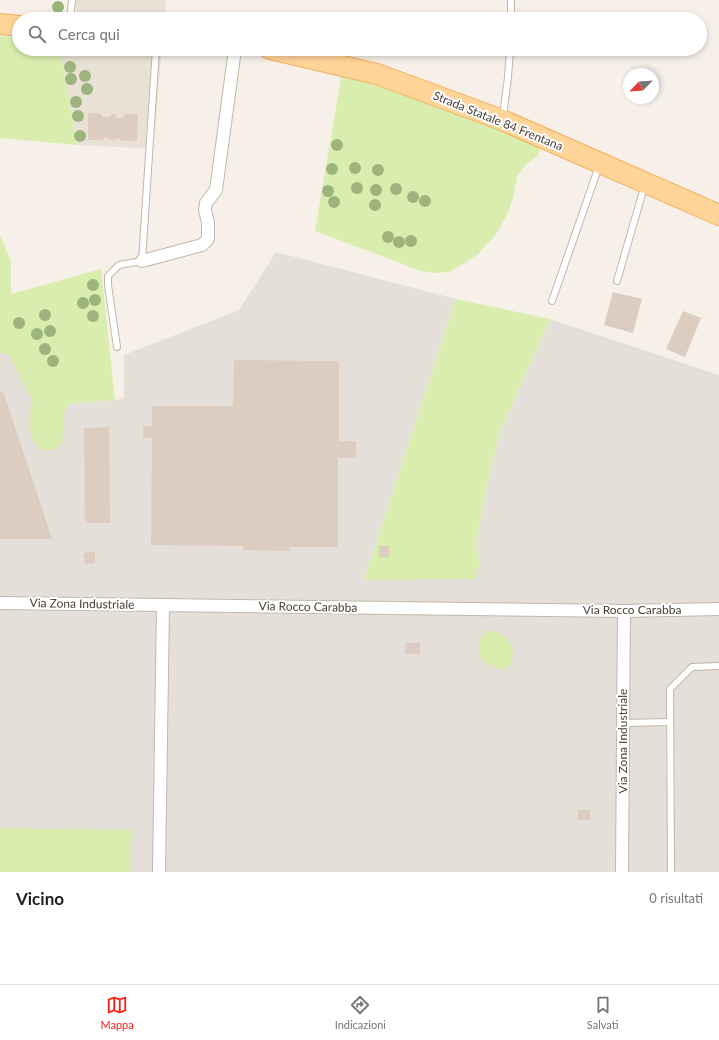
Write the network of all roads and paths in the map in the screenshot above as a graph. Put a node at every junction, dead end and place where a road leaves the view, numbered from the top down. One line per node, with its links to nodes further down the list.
1 (72, 0): 3 (lane)
2 (511, 0): 4 (lane)
3 (71, 12)
4 (511, 12)
5 (0, 24): 6 (main road)
6 (12, 25)
7 (156, 56): 15 (lane)
8 (234, 56): 15 (street)
9 (300, 56): 11 (main road, Strada Statale 84 Frentana)
10 (510, 56): 11 (lane)
11 (502, 120): 12 (main road, Strada Statale 84 Frentana)
12 (600, 163): 13 (main road, Strada Statale 84 Frentana); 17 (lane)
13 (645, 182): 14 (main road, Strada Statale 84 Frentana); 16 (lane)
14 (719, 215)
15 (142, 262): 18 (lane)
16 (617, 281)
17 (552, 301)
18 (117, 347)
19 (0, 603): 20 (street, Via Zona Industriale)
20 (163, 605): 22 (street, Via Rocco Carabba); 26 (street)
21 (719, 610): 22 (street, Via Rocco Carabba)
22 (624, 611): 25 (street, Via Zona Industriale)
23 (719, 666): 24 (lane)
24 (670, 722): 25 (lane); 28 (lane)
25 (623, 723): 27 (street, Via Zona Industriale)
26 (159, 872)
27 (622, 872)
28 (671, 872)

